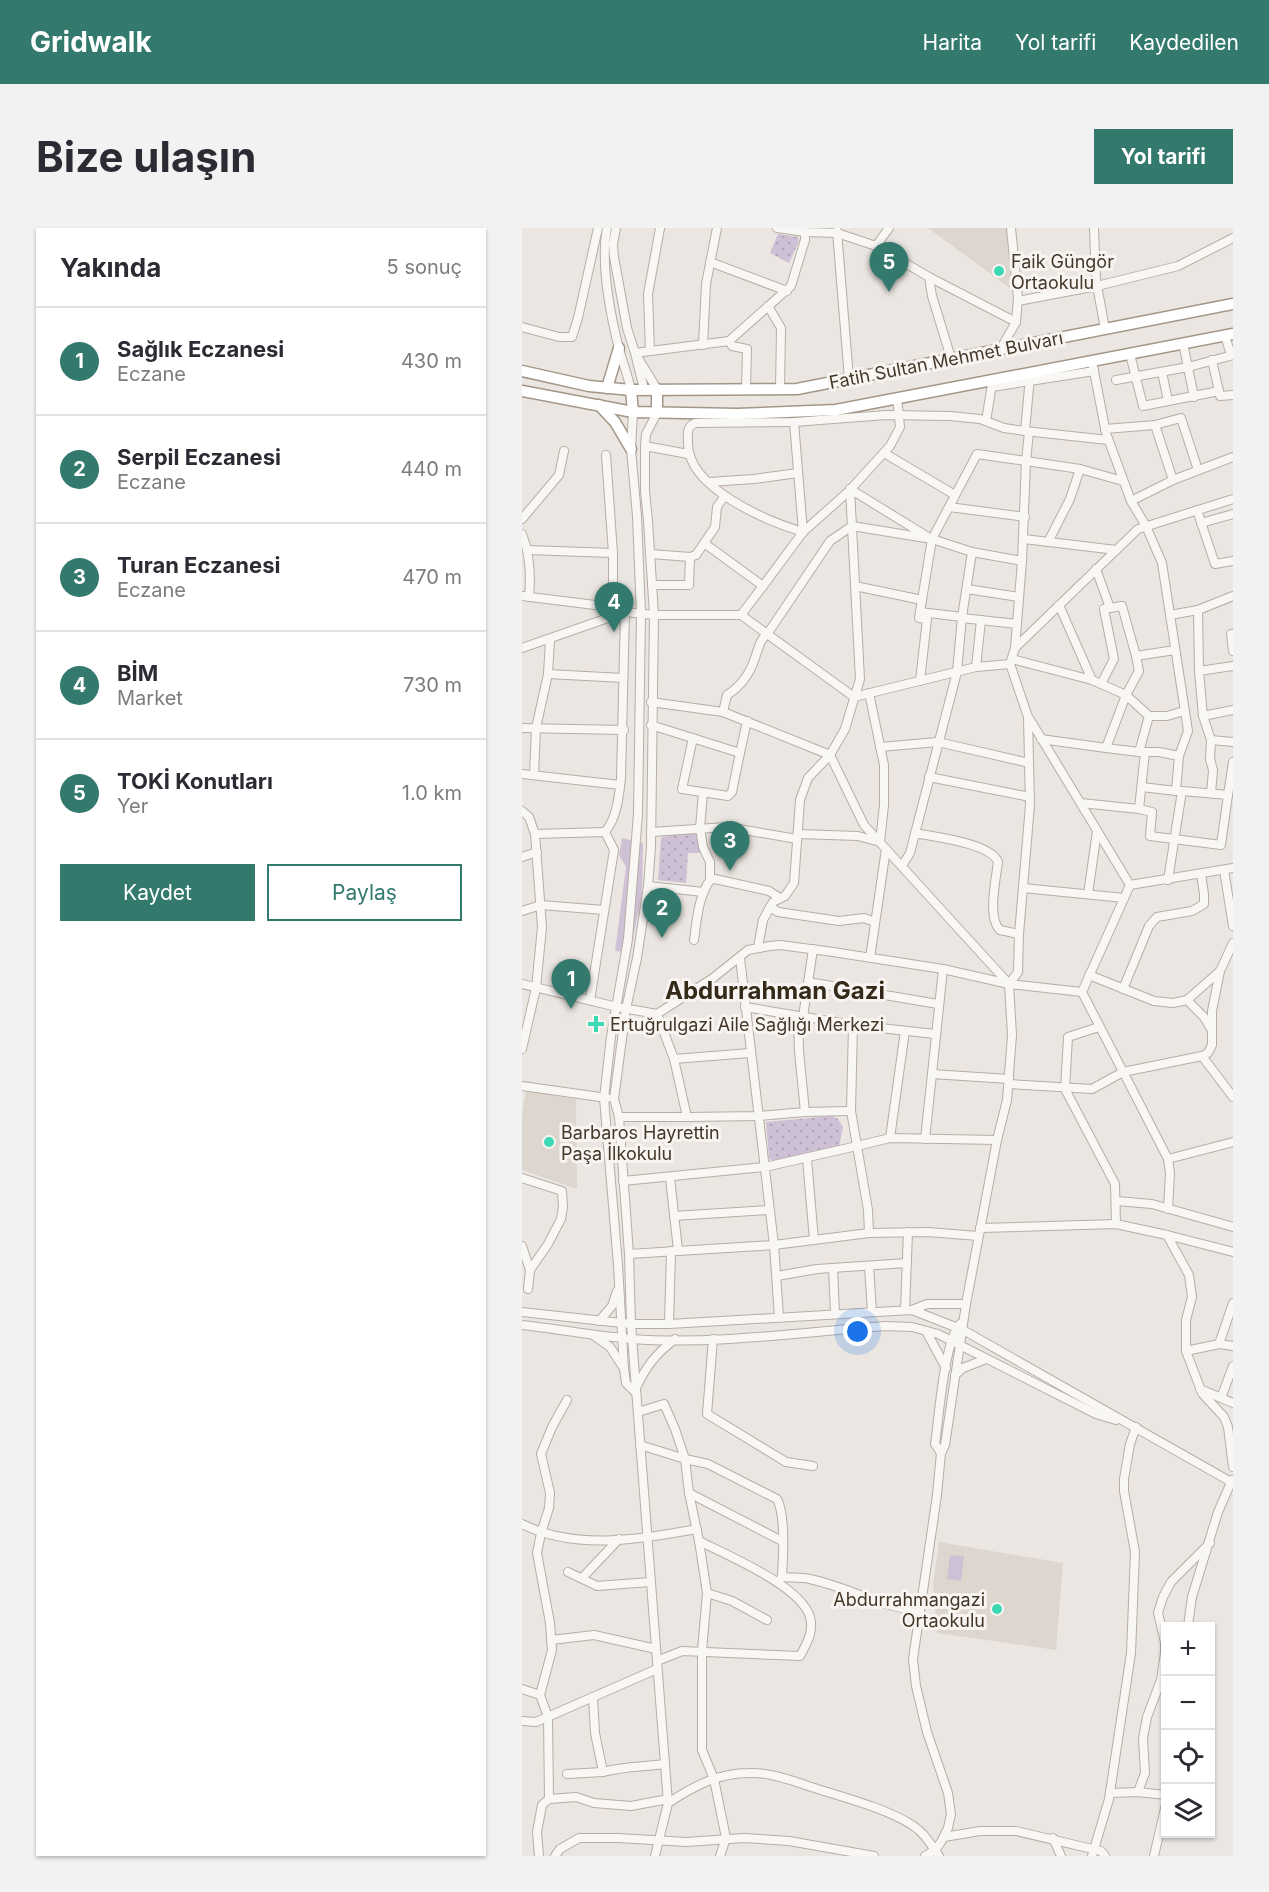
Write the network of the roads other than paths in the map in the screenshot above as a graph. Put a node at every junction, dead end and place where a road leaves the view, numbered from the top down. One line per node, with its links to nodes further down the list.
1 (598, 228): 22 (street)
2 (607, 228): 29 (street)
3 (616, 228): 27 (street)
4 (660, 228): 31 (street)
5 (717, 228): 14 (street)
6 (777, 228): 11 (street)
7 (889, 228): 13 (street)
8 (1011, 228): 18 (street)
9 (1094, 228): 16 (street)
10 (837, 231): 11 (street); 13 (street); 43 (street)
11 (805, 232): 17 (street)
12 (1233, 238): 16 (street)
13 (876, 246): 15 (street)
14 (710, 262): 17 (street); 28 (street)
15 (929, 277): 21 (street); 35 (street)
16 (1097, 286): 18 (street); 23 (street)
17 (787, 291): 20 (street)
18 (1018, 302): 21 (street)
19 (1233, 304): 23 (highway, Fatih Sultan Mehmet Bulvarı)
20 (768, 306): 25 (street); 47 (street)
21 (1016, 322): 30 (street)
22 (522, 327)
23 (1105, 329): 30 (highway, Fatih Sultan Mehmet Bulvarı)
24 (1229, 335): 26 (highway, Fatih Sultan Mehmet Bulvarı); 34 (street)
25 (729, 341): 28 (street); 50 (street)
26 (1183, 343): 33 (highway, Fatih Sultan Mehmet Bulvarı); 38 (street)
27 (631, 344): 29 (street); 32 (street)
28 (703, 345): 31 (street)
29 (619, 348): 46 (highway); 51 (street)
30 (999, 350): 35 (highway, Fatih Sultan Mehmet Bulvarı)
31 (650, 351): 32 (street)
32 (635, 353): 48 (street); 49 (street)
33 (1130, 354): 37 (highway, Fatih Sultan Mehmet Bulvarı); 41 (street)
34 (1232, 355): 36 (street)
35 (951, 358): 43 (highway, Fatih Sultan Mehmet Bulvarı)
36 (1212, 360): 38 (street); 53 (street)
37 (1093, 366): 42 (highway, Fatih Sultan Mehmet Bulvarı); 65 (street)
38 (1188, 367): 40 (street); 55 (street)
39 (522, 371): 46 (highway)
40 (1162, 372): 41 (street); 57 (street)
41 (1136, 376): 44 (street); 57 (street)
42 (1030, 377): 45 (highway, Fatih Sultan Mehmet Bulvarı); 66 (street)
43 (849, 379): 47 (highway, Fatih Sultan Mehmet Bulvarı)
44 (1116, 380)
45 (993, 383): 56 (highway, Fatih Sultan Mehmet Bulvarı); 62 (street)
46 (607, 388): 51 (highway)
47 (780, 388): 50 (highway, Fatih Sultan Mehmet Bulvarı)
48 (644, 389): 49 (highway, Fatih Sultan Mehmet Bulvarı); 51 (highway, Fatih Sultan Mehmet Bulvarı)
49 (657, 389): 50 (highway, Fatih Sultan Mehmet Bulvarı); 60 (highway)
50 (746, 389)
51 (631, 390): 59 (highway)
52 (522, 391): 58 (highway)
53 (1219, 391): 54 (street); 55 (street)
54 (1233, 395)
55 (1194, 396): 57 (street)
56 (897, 398): 60 (highway, Fatih Sultan Mehmet Bulvarı); 61 (street)
57 (1168, 401)
58 (599, 405): 59 (highway); 69 (highway)
59 (633, 412): 60 (highway, Fatih Sultan Mehmet Bulvarı); 69 (street)
60 (657, 412): 68 (street)
61 (900, 416): 62 (street); 63 (street); 71 (street)
62 (986, 421): 66 (street)
63 (794, 422): 72 (street); 78 (street)
64 (1155, 425): 65 (street); 77 (street); 79 (street)
65 (1105, 429): 67 (street)
66 (1027, 431): 67 (street); 75 (street)
67 (1108, 440): 80 (street)
68 (645, 446): 72 (street); 105 (street)
69 (631, 449): 123 (street)
70 (564, 451): 91 (street)
71 (884, 453): 82 (street); 83 (street)
72 (688, 454): 81 (street)
73 (606, 455): 104 (street)
74 (1233, 457): 77 (street)
75 (1026, 461): 76 (street); 83 (street); 90 (street)
76 (1080, 469): 80 (street); 99 (street)
77 (1198, 470): 79 (street)
78 (798, 473): 81 (street); 95 (street)
79 (1173, 480): 86 (street)
80 (1123, 481): 86 (street)
81 (709, 482): 84 (street)
82 (850, 489): 93 (street); 95 (street); 97 (street)
83 (955, 495): 87 (street)
84 (724, 497): 95 (street); 100 (street)
85 (1233, 499): 88 (street)
86 (1131, 501): 94 (street)
87 (949, 507): 90 (street); 97 (street)
88 (1197, 510): 92 (street); 94 (street)
89 (1233, 514): 92 (street)
90 (1025, 517): 98 (street)
91 (522, 519)
92 (1201, 523): 108 (street)
93 (852, 526): 97 (street); 112 (street); 130 (street)
94 (1146, 526): 102 (street); 126 (street)
95 (803, 532): 111 (street)
96 (522, 534): 101 (street)
97 (932, 539): 103 (street); 117 (street)
98 (1024, 539): 99 (street); 107 (street)
99 (1048, 542): 102 (street)
100 (704, 543): 106 (street); 111 (street)
101 (527, 550): 104 (street); 115 (street)
102 (1116, 550): 109 (street)
103 (972, 552): 107 (street); 113 (street)
104 (613, 553): 115 (street)
105 (651, 554): 106 (street); 110 (street)
106 (690, 557): 110 (street)
107 (1022, 561): 116 (street)
108 (1233, 561)
109 (1096, 569): 118 (street); 119 (street)
110 (652, 585): 124 (street)
111 (763, 586): 125 (street)
112 (855, 586): 117 (street); 150 (street)
113 (967, 589): 116 (street); 127 (street)
114 (1233, 596): 120 (street)
115 (525, 597)
116 (1019, 597): 129 (street)
117 (922, 600): 122 (street)
118 (1059, 605): 134 (street); 145 (street)
119 (1110, 608): 137 (street); 147 (street)
120 (1198, 610): 126 (street); 141 (street)
121 (625, 612): 123 (street); 132 (street); 144 (street)
122 (920, 612): 127 (street); 146 (street)
123 (641, 614): 124 (street); 239 (street)
124 (654, 615): 125 (street); 151 (street)
125 (741, 615): 130 (street)
126 (1170, 615): 135 (street)
127 (962, 617): 128 (street); 142 (street)
128 (981, 620): 129 (street); 140 (street)
129 (1017, 624): 134 (street)
130 (768, 633): 150 (street); 154 (street)
131 (1233, 634): 136 (street)
132 (550, 640): 133 (street); 143 (street)
133 (522, 648)
134 (1015, 648): 138 (street)
135 (1175, 650): 137 (street); 153 (street)
136 (1233, 651)
137 (1136, 656): 149 (street)
138 (1011, 661): 140 (street); 145 (street); 157 (street)
139 (1233, 666): 141 (street)
140 (976, 667): 142 (street)
141 (1199, 671): 156 (street)
142 (957, 672): 146 (street); 166 (street)
143 (548, 674): 144 (street); 161 (street)
144 (623, 678): 162 (street)
145 (1092, 680): 147 (street)
146 (920, 681): 148 (street)
147 (1101, 684): 149 (street)
148 (869, 693): 150 (street); 168 (street)
149 (1126, 695): 155 (street); 169 (street)
150 (854, 697): 172 (street)
151 (651, 702): 154 (street); 159 (street)
152 (1233, 710): 156 (street)
153 (1184, 711): 155 (street); 173 (street)
154 (723, 712): 158 (street)
155 (1149, 716): 170 (street)
156 (1203, 716): 165 (street)
157 (1028, 717): 164 (street); 175 (street)
158 (747, 721): 171 (street); 172 (street)
159 (651, 725): 163 (street); 192 (street)
160 (522, 728): 161 (street)
161 (536, 728): 162 (street); 177 (street)
162 (624, 730): 179 (street)
163 (693, 738): 171 (street); 182 (street)
164 (1041, 739): 169 (street); 186 (street)
165 (1211, 740): 167 (street); 183 (street)
166 (938, 742): 168 (street); 175 (street); 178 (street)
167 (1233, 742)
168 (880, 747): 197 (street)
169 (1106, 748): 170 (street)
170 (1142, 752): 173 (street); 180 (street)
171 (740, 753): 182 (street)
172 (830, 755): 195 (street); 197 (street)
173 (1179, 756): 181 (street)
174 (1233, 762): 184 (street)
175 (1029, 763): 185 (street)
176 (522, 774): 177 (street)
177 (534, 775): 179 (street)
178 (929, 777): 185 (street); 193 (street)
179 (620, 785): 191 (street)
180 (1142, 787): 181 (street); 187 (street)
181 (1179, 791): 183 (street); 196 (street)
182 (704, 793): 189 (street)
183 (1211, 793): 184 (street)
184 (1228, 795): 196 (street)
185 (1030, 797): 209 (street)
186 (1081, 803): 187 (street); 190 (street)
187 (1139, 809): 196 (street)
188 (522, 811): 194 (street)
189 (700, 828): 192 (street); 195 (street); 205 (street)
190 (1097, 831): 207 (street); 211 (street)
191 (604, 832): 194 (street); 216 (street)
192 (651, 832): 208 (street)
193 (915, 833): 201 (street); 220 (street)
194 (535, 834): 199 (street)
195 (798, 836): 197 (street); 212 (street)
196 (1173, 840): 206 (street)
197 (879, 842): 198 (street)
198 (886, 849): 201 (street); 218 (street)
199 (537, 852): 200 (street); 214 (street)
200 (522, 857)
201 (902, 866): 232 (street)
202 (1233, 868): 203 (street)
203 (1224, 870): 204 (street); 219 (street)
204 (1201, 874): 206 (street); 234 (street)
205 (710, 880): 210 (street); 212 (street)
206 (1168, 880): 207 (street)
207 (1130, 885): 213 (street)
208 (648, 886): 210 (street); 241 (street)
209 (1023, 888): 211 (street); 220 (street)
210 (703, 892): 221 (street)
211 (1088, 894): 213 (street)
212 (780, 898): 215 (street)
213 (1124, 898): 229 (street)
214 (541, 905): 216 (street); 217 (street); 233 (street)
215 (770, 907): 218 (street); 223 (street)
216 (604, 910): 236 (street)
217 (522, 911)
218 (875, 921): 226 (street)
219 (1233, 926)
220 (1019, 934): 232 (street)
221 (694, 940)
222 (1233, 943): 228 (street)
223 (758, 947): 224 (street); 225 (street)
224 (813, 949): 226 (street); 230 (street)
225 (740, 958): 240 (street); 242 (street)
226 (870, 958): 227 (street)
227 (944, 969): 232 (street); 238 (street)
228 (1220, 971): 237 (street); 247 (street)
229 (1089, 975): 234 (street); 235 (street)
230 (808, 982): 238 (street); 243 (street)
231 (522, 984): 233 (street)
232 (1009, 984): 235 (street); 256 (street)
233 (536, 988): 236 (street); 245 (street)
234 (1123, 989): 237 (street)
235 (1082, 992): 246 (street)
236 (590, 1000): 239 (street)
237 (1187, 1000): 247 (street)
238 (938, 1004): 249 (street)
239 (617, 1007): 241 (street); 260 (street)
240 (745, 1007): 243 (street); 251 (street)
241 (626, 1009): 242 (street); 261 (street)
242 (657, 1014): 253 (street)
243 (800, 1016): 244 (street); 263 (street)
244 (853, 1025): 248 (street); 262 (street)
245 (525, 1027): 250 (street)
246 (1099, 1027): 254 (street); 258 (street)
247 (1212, 1029): 252 (street)
248 (905, 1031): 249 (street); 267 (street)
249 (935, 1034): 255 (street)
250 (522, 1048)
251 (750, 1053): 253 (street); 264 (street)
252 (1202, 1056): 254 (street); 259 (street)
253 (674, 1059): 266 (street)
254 (1123, 1072): 258 (street); 273 (street)
255 (932, 1074): 256 (street); 268 (street)
256 (1009, 1081): 258 (street); 269 (street)
257 (522, 1086): 260 (street)
258 (1065, 1089): 278 (street)
259 (1233, 1097)
260 (604, 1098): 261 (street); 299 (street)
261 (614, 1099): 265 (street)
262 (851, 1111): 263 (street); 271 (street)
263 (806, 1112): 264 (street)
264 (760, 1116): 266 (street); 274 (street)
265 (619, 1117): 266 (street); 277 (street)
266 (687, 1117)
267 (890, 1138): 268 (street); 271 (street)
268 (925, 1139): 269 (street)
269 (997, 1140): 285 (street)
270 (1233, 1142): 273 (street)
271 (857, 1146): 272 (street); 286 (street)
272 (807, 1159): 274 (street); 288 (street)
273 (1168, 1159): 279 (street)
274 (765, 1167): 276 (street); 280 (street)
275 (522, 1178): 297 (street)
276 (670, 1178): 277 (street); 281 (street)
277 (623, 1181): 293 (street)
278 (1116, 1201): 279 (street); 282 (street)
279 (1168, 1209): 283 (street)
280 (769, 1210): 281 (street); 289 (street)
281 (674, 1216): 291 (street)
282 (1116, 1224): 285 (street); 287 (street)
283 (1233, 1227)
284 (908, 1232): 285 (street); 286 (street); 294 (street)
285 (979, 1232): 302 (street)
286 (869, 1233): 288 (street)
287 (1167, 1235): 292 (street); 323 (street)
288 (814, 1240): 289 (street)
289 (774, 1245): 291 (street); 298 (street)
290 (522, 1246): 297 (street)
291 (674, 1251): 293 (street); 311 (street)
292 (1233, 1252)
293 (629, 1254): 310 (street)
294 (907, 1263): 295 (street); 303 (street)
295 (869, 1266): 296 (street); 305 (street)
296 (833, 1268): 298 (street); 306 (street)
297 (530, 1270): 300 (street)
298 (777, 1276): 307 (street)
299 (619, 1287): 308 (street); 309 (street)
300 (528, 1288)
301 (1233, 1303): 321 (street)
302 (966, 1304): 303 (street); 313 (street)
303 (908, 1310): 305 (street); 313 (street)
304 (522, 1312): 308 (street)
305 (872, 1312): 306 (street)
306 (835, 1313): 307 (street)
307 (779, 1317): 311 (street)
308 (599, 1321): 309 (street)
309 (621, 1323): 310 (street); 316 (street)
310 (631, 1324): 311 (street); 317 (street)
311 (669, 1324)
312 (522, 1325): 315 (street)
313 (961, 1326): 320 (street); 335 (street)
314 (926, 1331): 319 (street); 320 (street); 326 (street)
315 (591, 1334): 316 (street); 327 (street)
316 (622, 1337): 317 (street); 327 (street)
317 (632, 1339): 318 (street); 330 (street)
318 (675, 1339): 319 (street); 330 (street)
319 (713, 1339): 339 (street)
320 (956, 1343): 324 (street); 326 (street); 328 (street)
321 (1219, 1344): 322 (street); 323 (street)
322 (1233, 1346)
323 (1186, 1351): 329 (street)
324 (986, 1359): 328 (street); 335 (street)
325 (1233, 1366): 331 (street)
326 (946, 1368): 337 (street)
327 (624, 1369): 330 (street)
328 (955, 1375): 337 (street)
329 (1200, 1389): 331 (street); 340 (street)
330 (636, 1391): 334 (street)
331 (1221, 1398): 333 (street)
332 (567, 1400): 345 (street)
333 (1233, 1403)
334 (638, 1412): 336 (street); 338 (street)
335 (1133, 1425): 341 (street); 373 (street)
336 (640, 1445): 338 (street); 346 (street)
337 (940, 1453): 356 (street)
338 (685, 1459): 342 (street); 349 (street)
339 (813, 1466)
340 (1233, 1467)
341 (1232, 1481): 350 (street)
342 (688, 1493): 344 (street); 349 (street)
343 (522, 1524): 345 (street)
344 (697, 1529): 346 (street); 348 (street)
345 (541, 1533): 347 (street); 359 (street)
346 (647, 1538): 347 (street); 354 (street)
347 (619, 1539): 352 (street)
348 (699, 1540): 353 (street); 355 (street)
349 (782, 1541): 353 (street)
350 (1209, 1543): 358 (street); 372 (street)
351 (568, 1572): 352 (street)
352 (582, 1578): 354 (street)
353 (780, 1580): 356 (street); 361 (street)
354 (650, 1582): 360 (street)
355 (707, 1593): 357 (street); 361 (street)
356 (919, 1611): 378 (street)
357 (767, 1620)
358 (1189, 1622)
359 (551, 1641): 360 (street); 364 (street)
360 (656, 1649): 362 (street)
361 (702, 1651): 362 (street); 371 (street)
362 (657, 1665): 365 (street); 368 (street)
363 (522, 1689): 364 (street)
364 (540, 1695): 366 (street)
365 (594, 1697): 366 (street); 369 (street)
366 (548, 1717): 367 (street); 375 (street)
367 (522, 1721)
368 (665, 1764): 369 (street); 376 (street)
369 (603, 1772): 370 (street)
370 (567, 1774)
371 (714, 1779): 376 (street); 379 (street); 382 (street)
372 (1138, 1792): 373 (street); 374 (street)
373 (1110, 1793): 383 (street)
374 (1161, 1794)
375 (549, 1799): 376 (street); 384 (street)
376 (668, 1801): 381 (street)
377 (1161, 1825): 392 (street)
378 (944, 1837): 380 (street); 382 (street)
379 (726, 1838): 381 (street); 387 (street); 388 (street)
380 (1053, 1838): 383 (street); 390 (street)
381 (658, 1841): 385 (street); 386 (street)
382 (937, 1853): 389 (street)
383 (1094, 1853): 391 (street)
384 (538, 1856)
385 (555, 1856)
386 (655, 1856)
387 (720, 1856)
388 (874, 1856)
389 (925, 1856)
390 (1061, 1856)
391 (1105, 1856)
392 (1154, 1856)

